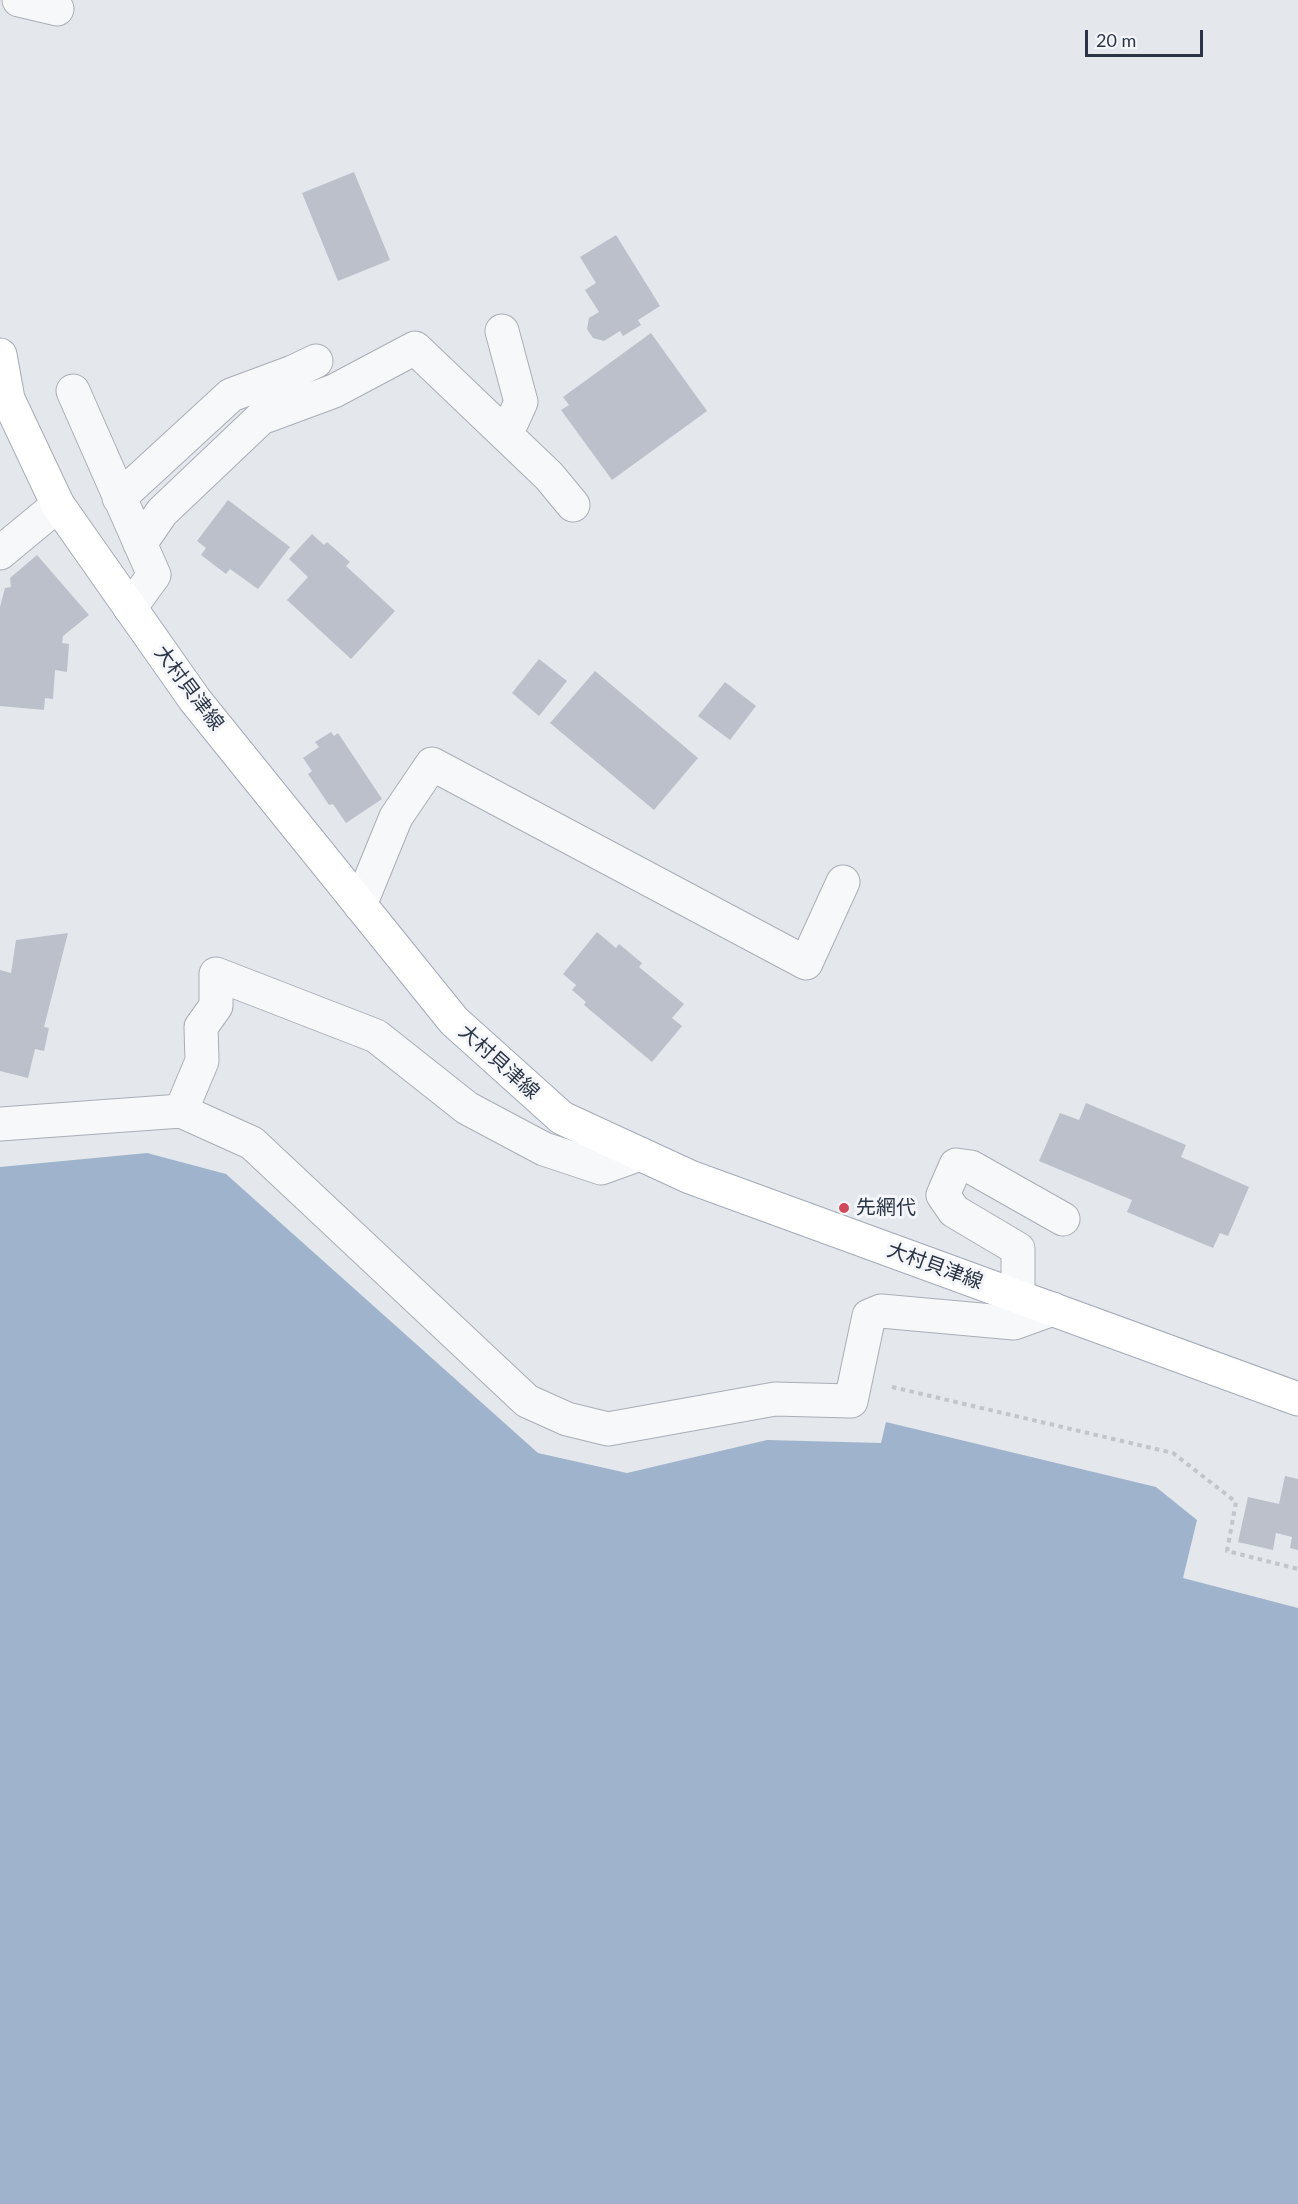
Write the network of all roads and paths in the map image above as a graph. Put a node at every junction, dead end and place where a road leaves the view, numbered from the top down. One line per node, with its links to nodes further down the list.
1 (19, 0): 2 (street)
2 (57, 9)
3 (502, 331): 7 (street)
4 (0, 355): 9 (main road, 大村貝津線)
5 (316, 361): 8 (street)
6 (73, 391): 8 (street)
7 (507, 435): 10 (street); 11 (street)
8 (119, 498): 11 (street)
9 (58, 505): 12 (street); 13 (main road, 大村貝津線)
10 (573, 505)
11 (140, 544): 13 (street)
12 (0, 553)
13 (130, 608): 15 (main road, 大村貝津線)
14 (843, 882): 15 (street)
15 (360, 905): 18 (main road, 大村貝津線)
16 (181, 1111): 17 (street); 18 (street); 22 (street)
17 (0, 1124)
18 (640, 1154): 20 (main road, 大村貝津線)
19 (1063, 1219): 20 (street)
20 (1018, 1297): 21 (main road, 大村貝津線)
21 (1053, 1309): 22 (street); 23 (main road, 大村貝津線)
22 (856, 1378): 24 (path)
23 (1298, 1399)
24 (1298, 1569)

